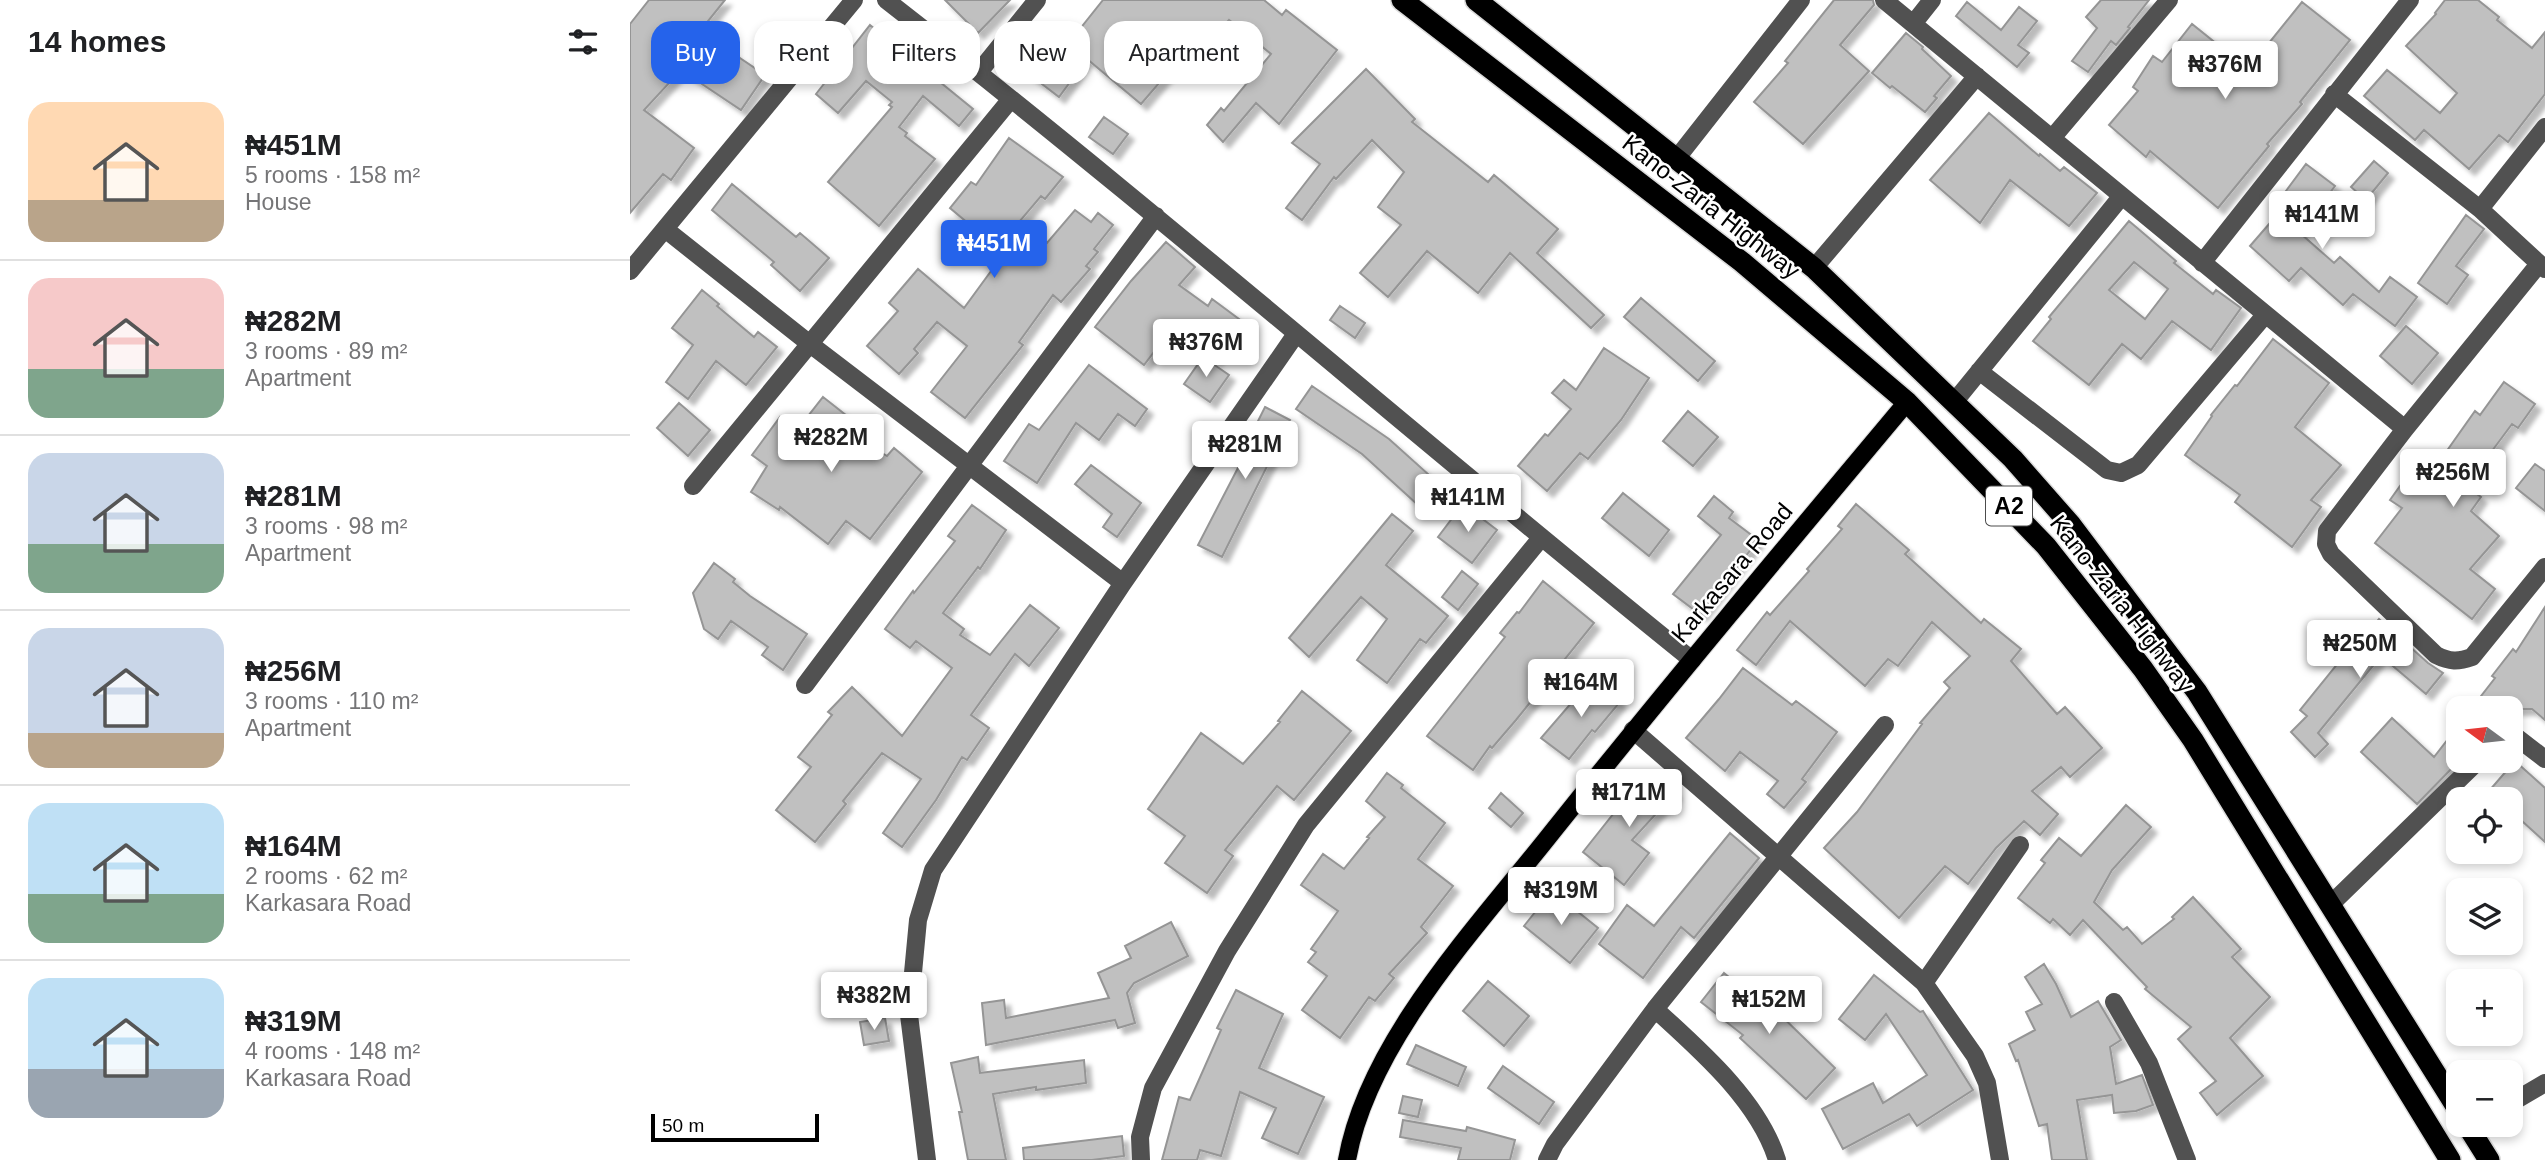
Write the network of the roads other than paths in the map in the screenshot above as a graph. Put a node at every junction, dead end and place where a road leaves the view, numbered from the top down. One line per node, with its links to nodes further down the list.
1 (854, 0): 24 (street)
2 (886, 0): 11 (street)
3 (1037, 0): 13 (street)
4 (1402, 0): 34 (highway, Kano-Zaria Highway / A2)
5 (1476, 0): 20 (highway, Kano-Zaria Highway / A2)
6 (1801, 0): 20 (street)
7 (1884, 0): 12 (street)
8 (1932, 0): 12 (street)
9 (2169, 0): 19 (street)
10 (2410, 0): 16 (street)
11 (913, 21)
12 (1913, 24): 15 (street)
13 (980, 71)
14 (980, 73): 17 (street)
15 (1977, 76): 19 (street); 27 (street)
16 (2334, 94): 22 (street); 25 (street)
17 (1011, 99): 23 (street); 31 (street)
18 (2545, 127): 22 (street)
19 (2053, 137): 21 (street)
20 (1677, 158): 27 (highway, Kano-Zaria Highway / A2)
21 (2121, 197): 25 (street); 32 (street)
22 (2480, 209): 26 (street)
23 (1156, 216): 30 (street); 36 (street)
24 (665, 229): 28 (street); 31 (street)
25 (2202, 262): 29 (street)
26 (2542, 267): 35 (street)
27 (1814, 268): 33 (highway, Kano-Zaria Highway / A2)
28 (630, 271)
29 (2265, 315): 32 (street); 35 (street)
30 (1296, 334): 38 (street); 40 (street)
31 (810, 344): 36 (street); 37 (street)
32 (1979, 371): 33 (street)
33 (1955, 401): 50 (highway, Kano-Zaria Highway / A2)
34 (1907, 402): 41 (main road, Karkasara Road); 65 (highway, Kano-Zaria Highway / A2)
35 (2405, 429): 39 (street)
36 (969, 464): 40 (street); 42 (street)
37 (692, 486)
38 (1541, 538): 41 (street); 59 (street)
39 (2545, 567)
40 (1124, 583): 58 (street)
41 (1692, 660): 44 (main road, Karkasara Road)
42 (805, 685)
43 (1885, 725): 49 (street)
44 (1633, 730): 49 (street); 60 (main road, Karkasara Road)
45 (2524, 743): 46 (street)
46 (2545, 759)
47 (2465, 774): 50 (street)
48 (2020, 845): 51 (street)
49 (1779, 858): 51 (street); 53 (street)
50 (2331, 904): 55 (highway, Kano-Zaria Highway / A2)
51 (1924, 983): 63 (street)
52 (2114, 1002): 64 (street)
53 (1655, 1009): 61 (street); 62 (street)
54 (2545, 1083): 56 (street)
55 (2446, 1089)
56 (2523, 1096)
57 (2475, 1137): 66 (highway, Kano-Zaria Highway / A2)
58 (927, 1160)
59 (1141, 1160)
60 (1347, 1160)
61 (1547, 1160)
62 (1777, 1160)
63 (2000, 1160)
64 (2187, 1160)
65 (2450, 1160)
66 (2489, 1160)

